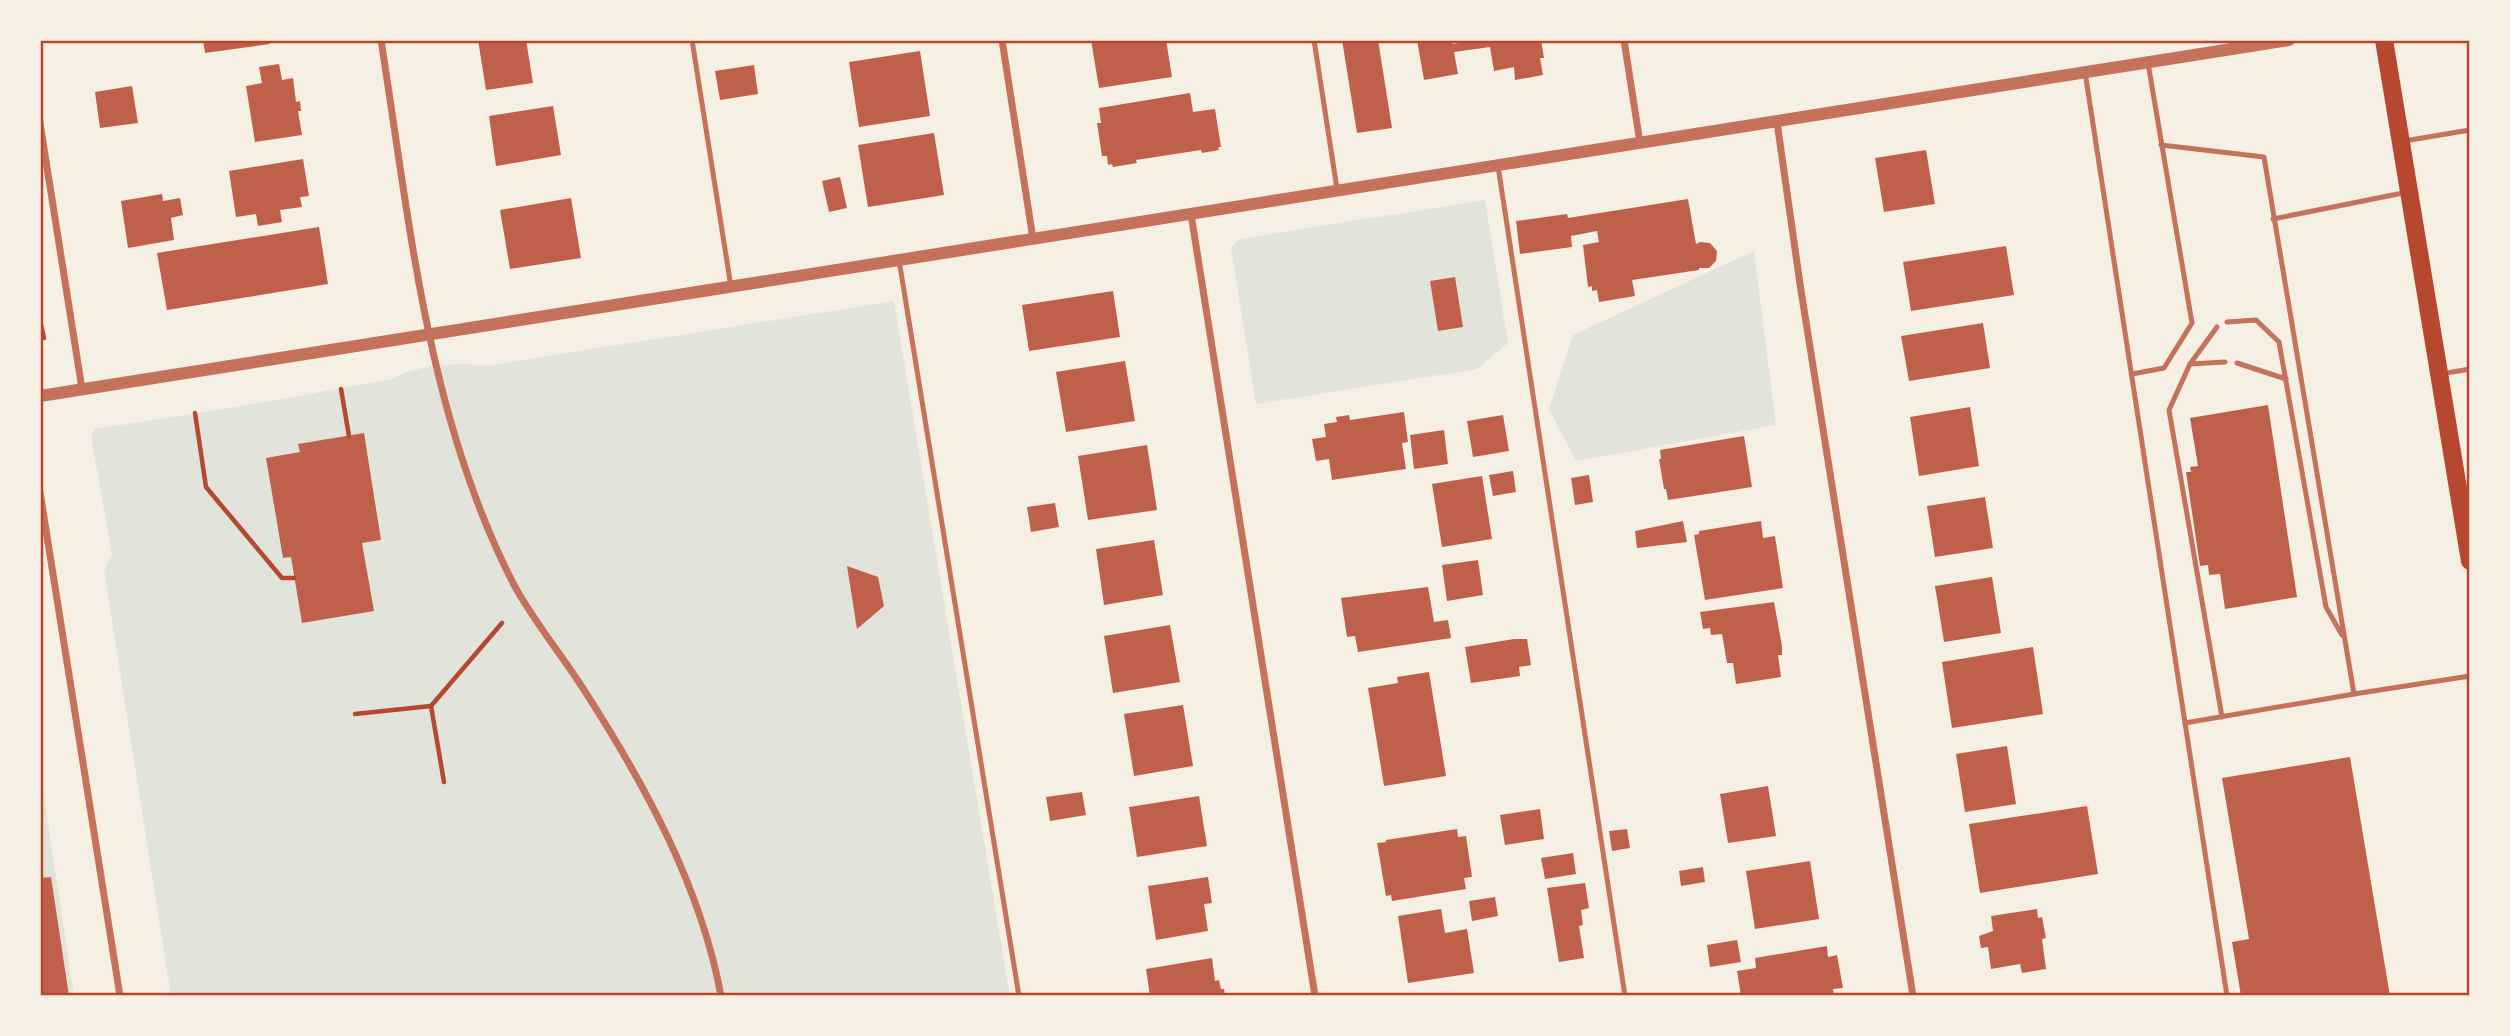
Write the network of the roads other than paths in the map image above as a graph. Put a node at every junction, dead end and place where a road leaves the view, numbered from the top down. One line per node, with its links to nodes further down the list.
1 (381, 40): 26 (street)
2 (692, 40): 23 (lane)
3 (1002, 40): 21 (street)
4 (1314, 40): 17 (lane)
5 (1624, 40): 14 (street)
6 (2289, 40): 8 (street)
7 (2384, 40): 13 (main road)
8 (2148, 63): 9 (street); 15 (lane)
9 (2085, 72): 11 (street); 31 (lane)
10 (40, 122): 34 (street)
11 (1777, 122): 14 (street); 48 (street)
12 (2470, 130): 13 (lane)
13 (2401, 141): 18 (main road)
14 (1640, 143): 16 (street)
15 (2161, 145): 20 (lane); 31 (lane)
16 (1497, 166): 17 (street); 47 (lane)
17 (1338, 191): 19 (street)
18 (2409, 192): 20 (lane); 32 (main road)
19 (1191, 214): 21 (street); 46 (street)
20 (2273, 219): 38 (lane)
21 (1033, 239): 22 (street)
22 (899, 260): 23 (street); 45 (lane)
23 (731, 287): 26 (street)
24 (2227, 322): 33 (lane)
25 (2217, 327): 29 (lane)
26 (428, 335): 34 (street); 44 (street)
27 (2225, 362): 29 (lane)
28 (2237, 363): 33 (lane)
29 (2190, 364): 41 (lane)
30 (2470, 369): 32 (lane)
31 (2132, 374): 42 (lane)
32 (2438, 374): 37 (main road)
33 (2286, 379): 38 (lane)
34 (82, 389): 35 (street)
35 (40, 396)
36 (40, 492): 43 (street)
37 (2469, 556)
38 (2344, 638): 40 (lane)
39 (2470, 676): 40 (lane)
40 (2354, 694): 41 (lane)
41 (2222, 717): 42 (lane)
42 (2185, 723): 49 (lane)
43 (120, 996)
44 (721, 996)
45 (1019, 996)
46 (1315, 996)
47 (1625, 996)
48 (1913, 996)
49 (2227, 996)

